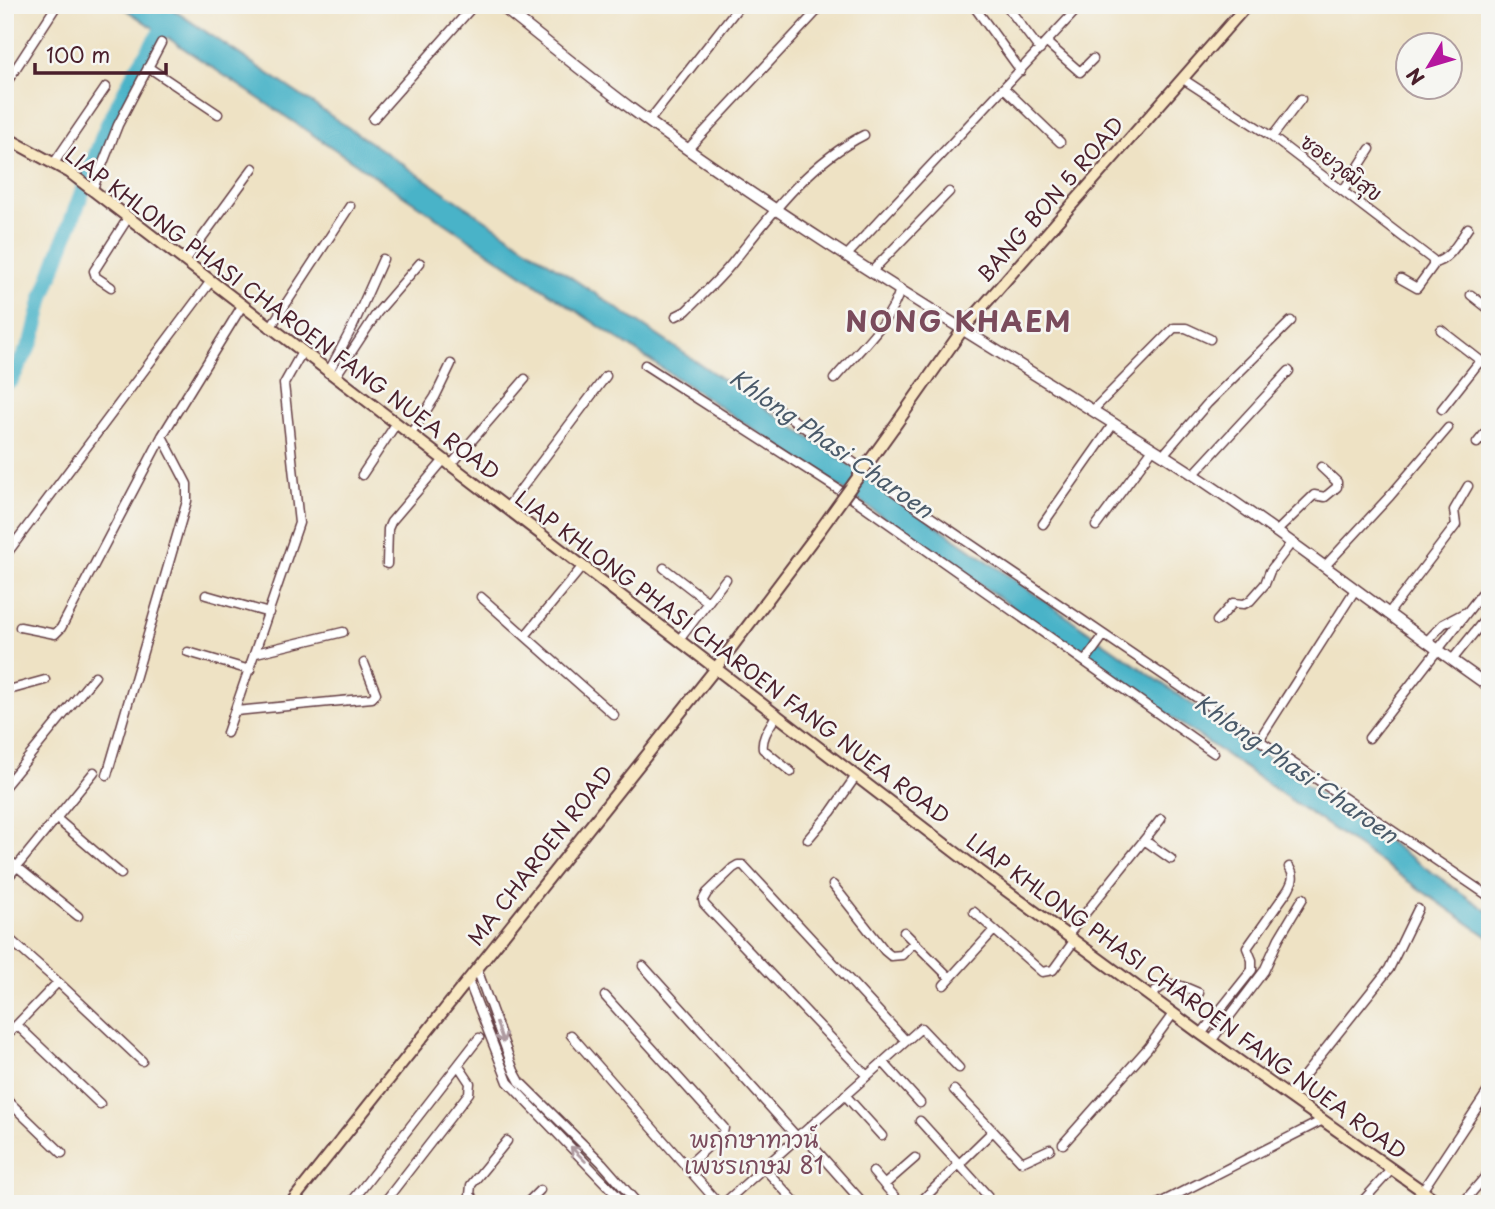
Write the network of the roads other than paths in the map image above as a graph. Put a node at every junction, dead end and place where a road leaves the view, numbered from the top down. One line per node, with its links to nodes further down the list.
1 (57, 5): 19 (street)
2 (474, 5): 24 (street)
3 (500, 5): 25 (street)
4 (740, 5): 25 (street)
5 (973, 5): 17 (street)
6 (1006, 5): 14 (street)
7 (1081, 5): 13 (street)
8 (1247, 5): 18 (main road, BANG BON 5 ROAD)
9 (1482, 5): 11 (street)
10 (816, 12): 30 (street)
11 (1490, 13)
12 (161, 43): 16 (street)
13 (1047, 43): 14 (street); 15 (street)
14 (1040, 50): 17 (street)
15 (1093, 59)
16 (148, 66): 23 (street); 34 (street)
17 (1021, 71): 21 (street)
18 (1183, 79): 28 (street, ซอยวุฒิสุข); 57 (main road, BANG BON 5 ROAD)
19 (5, 85)
20 (106, 87): 32 (street)
21 (1004, 88): 29 (street); 41 (street)
22 (1301, 99): 28 (street)
23 (218, 114)
24 (373, 119)
25 (649, 121): 30 (street)
26 (864, 135): 38 (street)
27 (5, 137): 32 (main road, LIAP KHLONG PHASI CHAROEN FANG NUEA ROAD)
28 (1272, 137): 35 (street, ซอยวุฒิสุข)
29 (1060, 142)
30 (688, 149): 38 (street)
31 (1370, 149): 35 (street)
32 (54, 163): 34 (main road, LIAP KHLONG PHASI CHAROEN FANG NUEA ROAD)
33 (253, 168): 43 (street)
34 (91, 190): 39 (main road, LIAP KHLONG PHASI CHAROEN FANG NUEA ROAD)
35 (1343, 191): 45 (street, ซอยวุฒิสุข)
36 (949, 192): 46 (street)
37 (350, 206): 56 (street)
38 (776, 208): 41 (street); 54 (street)
39 (128, 218): 43 (main road, LIAP KHLONG PHASI CHAROEN FANG NUEA ROAD); 49 (street)
40 (1468, 228): 45 (street)
41 (847, 255): 46 (street)
42 (383, 259): 66 (street)
43 (185, 261): 48 (main road, LIAP KHLONG PHASI CHAROEN FANG NUEA ROAD)
44 (420, 263): 66 (street)
45 (1433, 263): 47 (street)
46 (872, 271): 50 (street)
47 (1401, 279)
48 (211, 281): 52 (main road, LIAP KHLONG PHASI CHAROEN FANG NUEA ROAD); 93 (street)
49 (111, 288)
50 (900, 289): 57 (street); 69 (street)
51 (1471, 295): 53 (street)
52 (242, 306): 56 (main road, LIAP KHLONG PHASI CHAROEN FANG NUEA ROAD); 78 (street)
53 (1490, 310)
54 (676, 316)
55 (1291, 321): 81 (street)
56 (270, 328): 60 (main road, LIAP KHLONG PHASI CHAROEN FANG NUEA ROAD)
57 (963, 329): 72 (street); 90 (main road, BANG BON 5 ROAD, bridge)
58 (1441, 330): 61 (street)
59 (1210, 339): 72 (street)
60 (302, 352): 66 (main road, LIAP KHLONG PHASI CHAROEN FANG NUEA ROAD); 105 (street)
61 (1480, 360): 64 (street); 71 (street)
62 (451, 364): 77 (street)
63 (645, 365): 118 (street)
64 (1490, 368)
65 (1289, 371): 85 (street)
66 (331, 375): 74 (main road, LIAP KHLONG PHASI CHAROEN FANG NUEA ROAD)
67 (606, 376): 87 (street)
68 (525, 379): 82 (street)
69 (834, 379)
70 (764, 400): 112 (street)
71 (1442, 409)
72 (1093, 410): 73 (street)
73 (1114, 423): 80 (street); 88 (street)
74 (396, 424): 77 (main road, LIAP KHLONG PHASI CHAROEN FANG NUEA ROAD); 84 (street)
75 (1490, 427): 79 (street)
76 (1448, 428): 95 (street)
77 (410, 435): 82 (main road, LIAP KHLONG PHASI CHAROEN FANG NUEA ROAD)
78 (162, 436): 109 (street); 136 (street)
79 (1477, 443)
80 (1153, 449): 81 (street); 89 (street)
81 (1163, 455): 85 (street)
82 (446, 463): 87 (main road, LIAP KHLONG PHASI CHAROEN FANG NUEA ROAD); 94 (street)
83 (1321, 467): 91 (street)
84 (362, 475)
85 (1194, 475): 91 (street)
86 (1468, 486): 107 (street)
87 (506, 509): 96 (main road, LIAP KHLONG PHASI CHAROEN FANG NUEA ROAD)
88 (1043, 524)
89 (1096, 526)
90 (820, 530): 121 (main road, MA CHAROEN ROAD)
91 (1276, 531): 92 (street)
92 (1292, 542): 95 (street); 108 (street)
93 (5, 556)
94 (387, 564)
95 (1325, 566): 100 (street)
96 (582, 567): 111 (street); 113 (main road, LIAP KHLONG PHASI CHAROEN FANG NUEA ROAD)
97 (663, 568): 103 (street)
98 (726, 579): 103 (street)
99 (1490, 583): 104 (street)
100 (1355, 590): 107 (street); 132 (street)
101 (206, 595): 105 (street)
102 (481, 597): 111 (street)
103 (708, 602): 113 (street)
104 (1467, 612): 114 (street); 115 (street)
105 (269, 613): 117 (street)
106 (1490, 613): 119 (street)
107 (1388, 614): 114 (street)
108 (1217, 621)
109 (20, 627)
110 (343, 632): 117 (street)
111 (525, 636): 129 (street)
112 (1103, 637): 118 (street); 132 (street)
113 (679, 640): 121 (main road, LIAP KHLONG PHASI CHAROEN FANG NUEA ROAD)
114 (1426, 642): 115 (street)
115 (1436, 650): 119 (street); 131 (street)
116 (188, 652): 122 (street)
117 (256, 653): 122 (street)
118 (1086, 660): 133 (street)
119 (1452, 660): 125 (street)
120 (364, 663): 127 (street)
121 (716, 667): 128 (main road, LIAP KHLONG PHASI CHAROEN FANG NUEA ROAD); 161 (main road, MA CHAROEN ROAD)
122 (250, 670): 127 (street)
123 (96, 676): 138 (street)
124 (46, 680): 126 (street)
125 (1490, 687)
126 (5, 691)
127 (236, 711): 130 (street)
128 (777, 714): 135 (street); 137 (main road, LIAP KHLONG PHASI CHAROEN FANG NUEA ROAD)
129 (614, 715)
130 (227, 733)
131 (1369, 738)
132 (1259, 740): 150 (street)
133 (1214, 753)
134 (94, 772): 139 (street)
135 (791, 772)
136 (107, 775)
137 (856, 776): 141 (street); 158 (main road, LIAP KHLONG PHASI CHAROEN FANG NUEA ROAD)
138 (5, 786)
139 (57, 819): 145 (street); 147 (street)
140 (1161, 819): 142 (street)
141 (808, 839)
142 (1144, 840): 144 (street); 158 (street)
143 (5, 857): 145 (street)
144 (1171, 859)
145 (17, 866): 148 (street); 154 (street)
146 (1289, 867): 173 (street)
147 (121, 874)
148 (5, 881)
149 (832, 885): 159 (street)
150 (1490, 897)
151 (1303, 898): 173 (street)
152 (1418, 909): 186 (street)
153 (974, 912): 155 (street)
154 (78, 916)
155 (994, 930): 158 (street); 162 (street)
156 (904, 932): 159 (street)
157 (5, 935): 164 (street)
158 (1070, 938): 168 (main road, LIAP KHLONG PHASI CHAROEN FANG NUEA ROAD)
159 (914, 942): 162 (street)
160 (643, 966): 195 (street)
161 (477, 969): 163 (main road, MA CHAROEN ROAD); 180 (street, one-way to 180)
162 (950, 978): 165 (street)
163 (468, 980): 181 (street); 212 (main road, MA CHAROEN ROAD)
164 (58, 982): 170 (street); 176 (street)
165 (944, 985)
166 (1199, 993): 168 (street)
167 (605, 996): 203 (street)
168 (1151, 997): 169 (main road, LIAP KHLONG PHASI CHAROEN FANG NUEA ROAD)
169 (1173, 1014): 173 (main road, LIAP KHLONG PHASI CHAROEN FANG NUEA ROAD); 198 (street)
170 (17, 1025): 172 (street); 189 (street)
171 (571, 1035): 203 (street)
172 (5, 1037)
173 (1206, 1037): 186 (main road, LIAP KHLONG PHASI CHAROEN FANG NUEA ROAD)
174 (479, 1038): 178 (street)
175 (906, 1041): 177 (street); 179 (street); 182 (street)
176 (142, 1061)
177 (883, 1062): 182 (street); 188 (street)
178 (458, 1065): 216 (street); 217 (street)
179 (959, 1068)
180 (514, 1071): 181 (street); 192 (street)
181 (504, 1074): 194 (street)
182 (867, 1076): 185 (street)
183 (1490, 1088): 210 (street)
184 (954, 1090): 193 (street)
185 (845, 1095): 195 (street); 196 (street)
186 (1288, 1096): 190 (main road, LIAP KHLONG PHASI CHAROEN FANG NUEA ROAD)
187 (5, 1098): 200 (street)
188 (920, 1102)
189 (100, 1104)
190 (1323, 1120): 205 (main road, LIAP KHLONG PHASI CHAROEN FANG NUEA ROAD); 224 (street)
191 (920, 1121): 202 (street)
192 (564, 1126): 194 (street); 213 (street)
193 (993, 1131): 199 (street); 202 (street)
194 (557, 1133): 220 (street, one-way to 194)
195 (799, 1135): 204 (street); 222 (street)
196 (882, 1136)
197 (507, 1141): 218 (street)
198 (1063, 1144)
199 (1050, 1149)
200 (62, 1153)
201 (915, 1158): 208 (street)
202 (959, 1163): 211 (street); 215 (street)
203 (686, 1167): 214 (street)
204 (763, 1167): 214 (street); 221 (street)
205 (1391, 1170): 210 (main road, LIAP KHLONG PHASI CHAROEN FANG NUEA ROAD); 225 (street)
206 (1490, 1171): 227 (street)
207 (873, 1172): 208 (street)
208 (884, 1185): 223 (street)
209 (540, 1190): 219 (street)
210 (1422, 1191): 226 (main road, LIAP KHLONG PHASI CHAROEN FANG NUEA ROAD)
211 (987, 1195)
212 (296, 1202)
213 (635, 1203)
214 (725, 1203)
215 (921, 1203)
216 (350, 1204)
217 (383, 1204)
218 (479, 1204)
219 (526, 1204)
220 (625, 1204)
221 (796, 1204)
222 (864, 1204)
223 (901, 1204)
224 (1158, 1204)
225 (1360, 1204)
226 (1441, 1204)
227 (1462, 1204)

